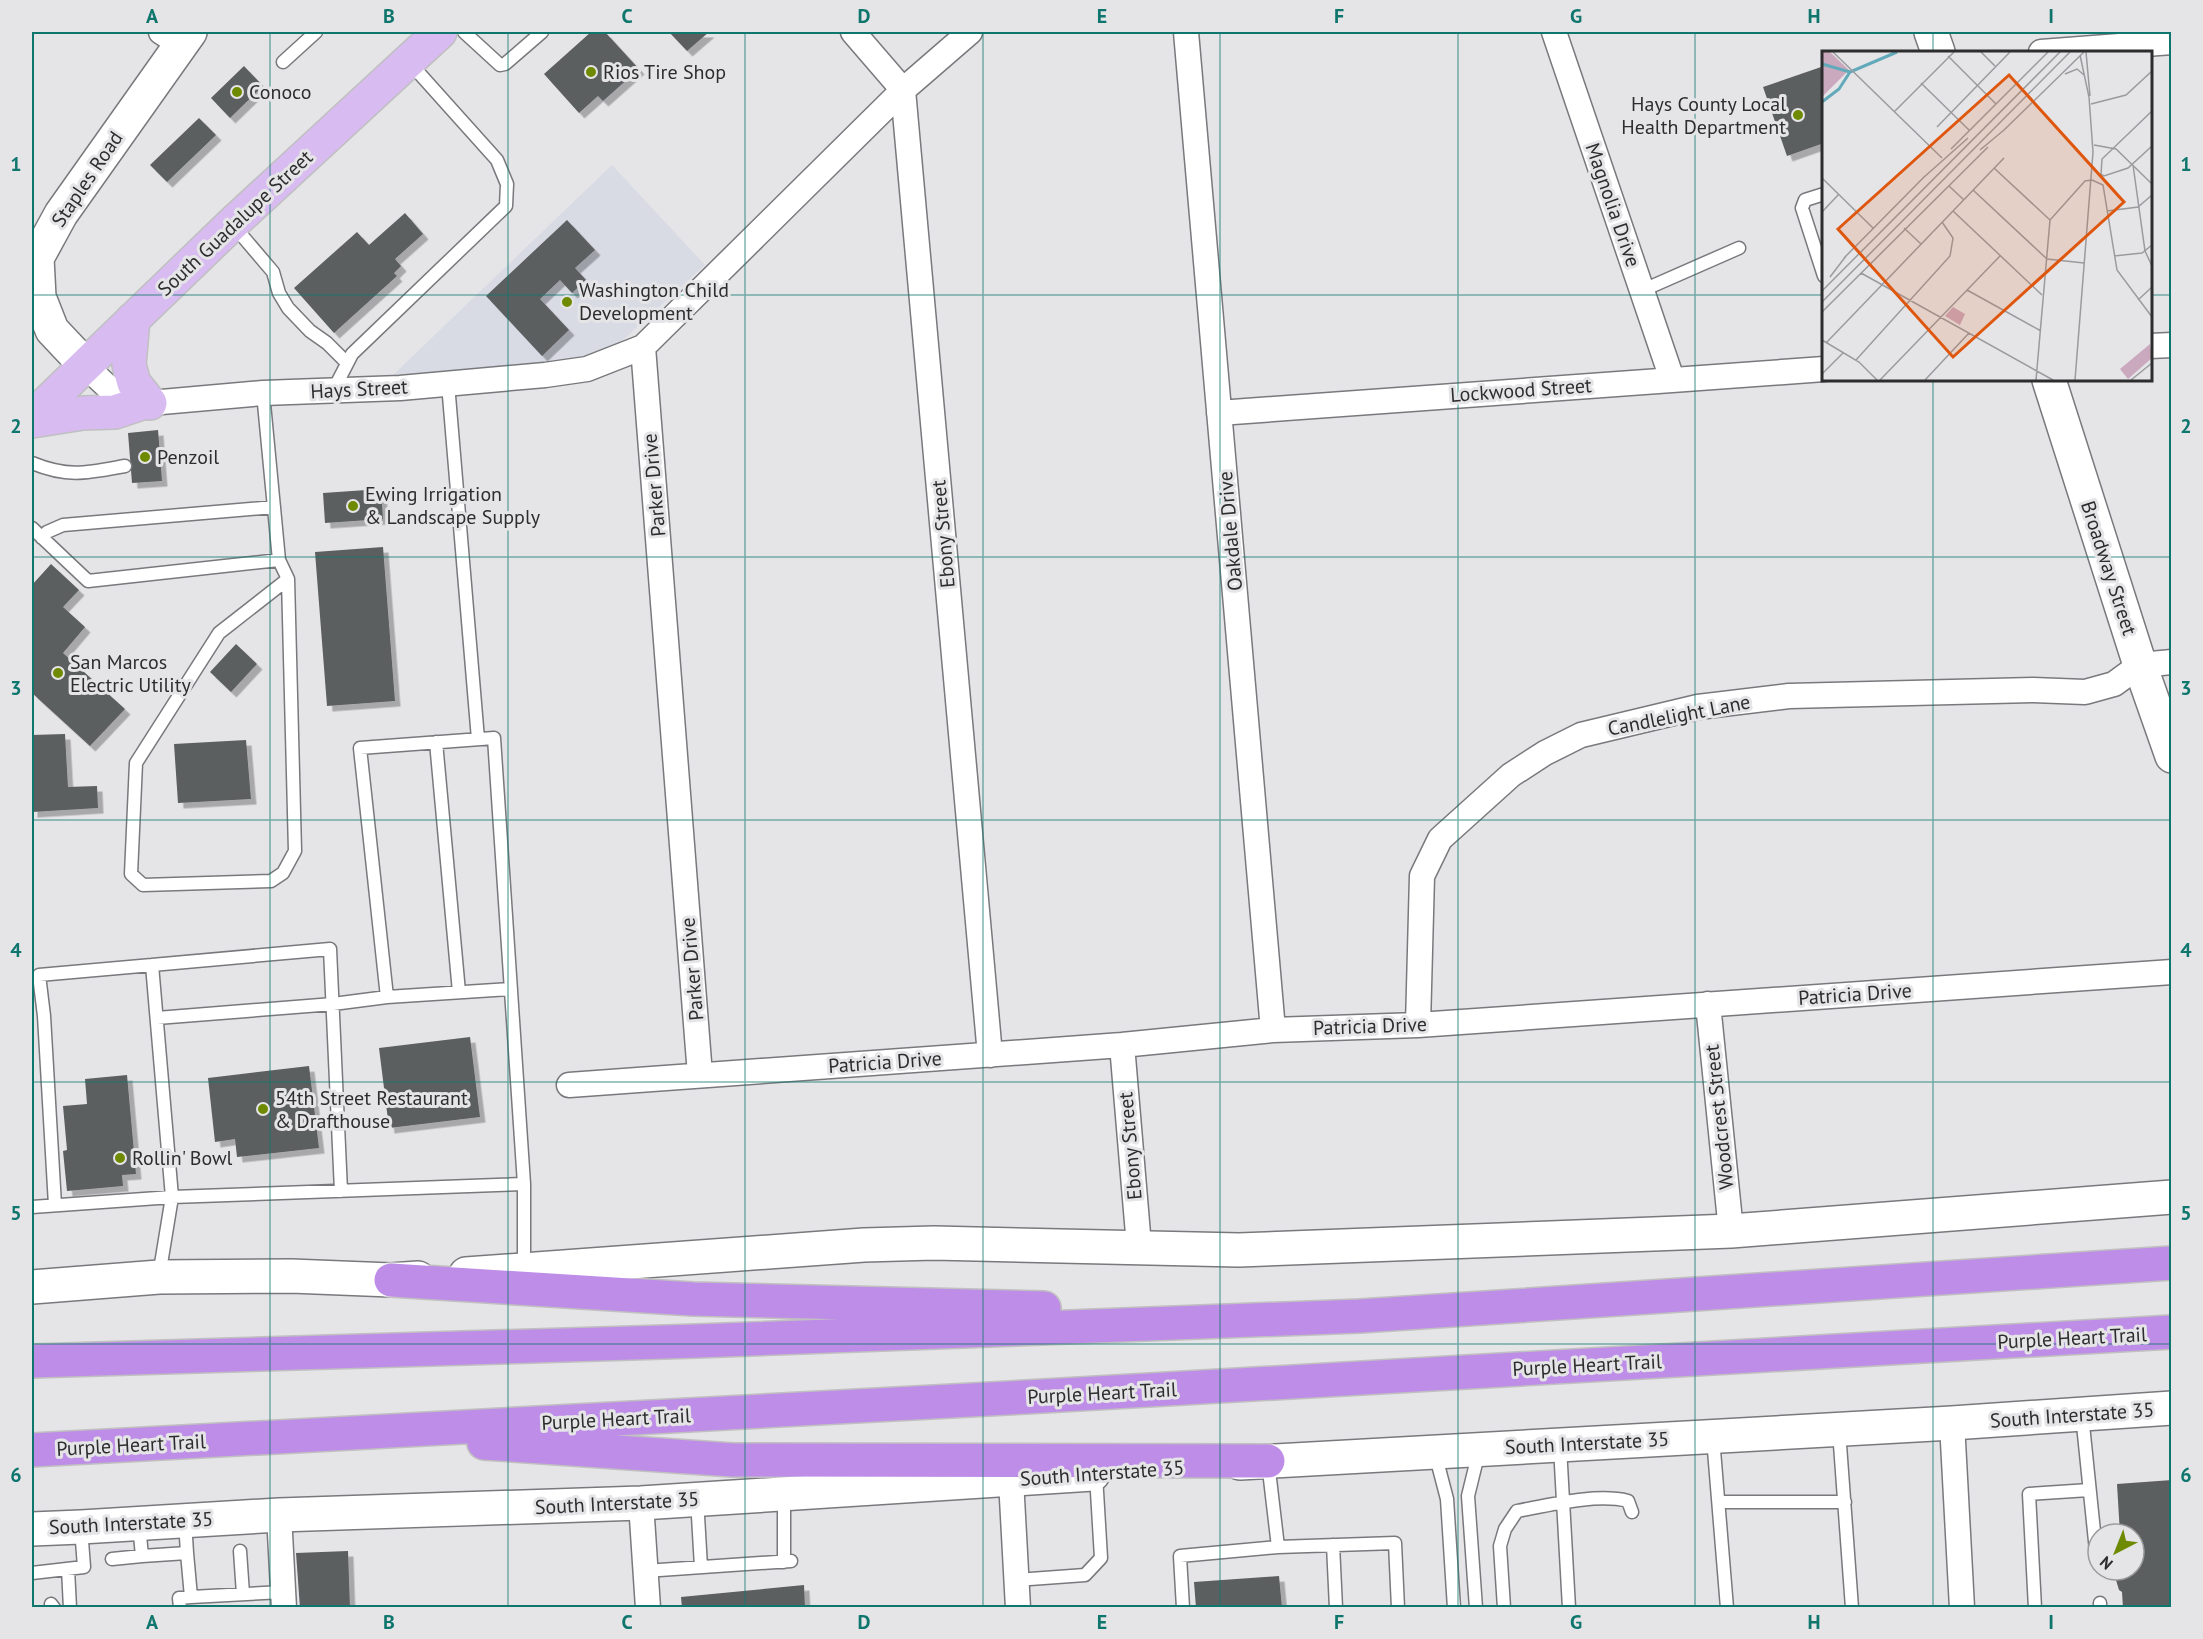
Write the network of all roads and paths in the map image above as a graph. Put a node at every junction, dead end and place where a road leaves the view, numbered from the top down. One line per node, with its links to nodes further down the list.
1 (316, 32): 14 (lane)
2 (464, 32): 3 (lane)
3 (542, 32)
4 (853, 32): 15 (street)
5 (970, 32): 15 (street)
6 (1186, 32): 34 (street, Oakdale Drive)
7 (1554, 32): 20 (street, Magnolia Drive)
8 (1930, 32): 12 (main road)
9 (177, 36): 26 (main road, Staples Road)
10 (424, 41): 17 (main road, South Guadalupe Street); 25 (lane)
11 (2172, 42): 13 (street)
12 (1938, 51)
13 (2054, 51)
14 (283, 62)
15 (903, 90): 24 (street); 58 (street, Ebony Street)
16 (1822, 195): 19 (lane)
17 (232, 224): 21 (main road, South Guadalupe Street); 25 (lane)
18 (1739, 248): 20 (lane)
19 (1822, 270)
20 (1641, 291): 28 (street, Magnolia Drive)
21 (133, 319): 26 (main road, South Guadalupe Street); 33 (main road)
22 (2172, 345): 23 (street)
23 (2152, 346)
24 (643, 347): 30 (street, Hays Street); 59 (street, Parker Drive)
25 (347, 363): 31 (lane)
26 (85, 365): 33 (street); 35 (main road, South Guadalupe Street)
27 (1822, 369): 28 (street, Lockwood Street)
28 (1672, 380): 34 (street, Lockwood Street)
29 (2049, 381): 43 (main road, Broadway Street)
30 (448, 384): 31 (street, Hays Street); 44 (lane)
31 (333, 391): 32 (street, Hays Street)
32 (263, 393): 33 (street, Hays Street); 38 (lane)
33 (145, 403): 35 (main road)
34 (1219, 413): 56 (street, Oakdale Drive)
35 (32, 419)
36 (32, 463): 37 (lane)
37 (125, 466)
38 (274, 507): 40 (lane); 41 (lane)
39 (32, 528): 40 (lane)
40 (42, 538): 41 (lane)
41 (279, 560): 42 (lane)
42 (288, 579): 42 (lane)
43 (2156, 663): 46 (main road, Broadway Street); 55 (street, Candlelight Lane)
44 (478, 739): 45 (lane); 49 (lane)
45 (436, 742): 50 (lane); 51 (lane)
46 (2172, 756)
47 (152, 965): 52 (lane); 54 (lane); 65 (lane)
48 (2172, 972): 53 (street, Patricia Drive)
49 (511, 989): 50 (lane); 61 (lane)
50 (459, 992): 51 (lane)
51 (387, 997): 52 (lane)
52 (333, 1004): 54 (lane); 62 (lane)
53 (1708, 1004): 55 (street, Patricia Drive); 67 (street, Woodcrest Street)
54 (157, 1018): 63 (lane)
55 (1418, 1025): 56 (street, Patricia Drive)
56 (1273, 1030): 57 (street, Patricia Drive)
57 (1122, 1045): 58 (street, Patricia Drive); 68 (street, Ebony Street)
58 (990, 1055): 59 (street, Patricia Drive)
59 (700, 1075): 60 (street, Patricia Drive)
60 (569, 1085)
61 (524, 1184): 62 (lane); 70 (lane)
62 (340, 1191): 63 (lane)
63 (172, 1197): 65 (lane); 71 (lane)
64 (2172, 1197): 67 (main road)
65 (55, 1205): 66 (lane)
66 (32, 1207)
67 (1731, 1231): 68 (main road)
68 (1139, 1246): 70 (main road)
69 (2172, 1263): 74 (highway)
70 (524, 1270): 72 (main road)
71 (159, 1277): 72 (main road); 73 (main road)
72 (392, 1280): 74 (highway)
73 (32, 1287)
74 (1360, 1316): 76 (highway)
75 (2172, 1332): 81 (highway, Purple Heart Trail)
76 (32, 1361)
77 (2172, 1408): 78 (main road, South Interstate 35)
78 (2082, 1414): 79 (main road, South Interstate 35); 90 (lane)
79 (1952, 1423): 80 (main road, South Interstate 35); 131 (street)
80 (1839, 1429): 82 (main road, South Interstate 35); 94 (lane)
81 (338, 1433): 85 (highway, Purple Heart Trail); 87 (highway)
82 (1712, 1436): 83 (main road, South Interstate 35); 93 (lane)
83 (1560, 1445): 84 (main road, South Interstate 35); 96 (lane)
84 (1479, 1449): 86 (main road, South Interstate 35); 114 (lane)
85 (32, 1450)
86 (1434, 1452): 87 (main road, South Interstate 35); 118 (lane)
87 (1268, 1461): 88 (main road, South Interstate 35); 105 (lane)
88 (1096, 1474): 89 (main road, South Interstate 35); 113 (lane)
89 (1011, 1480): 91 (main road, South Interstate 35); 113 (street)
90 (2089, 1490): 99 (lane); 132 (lane)
91 (784, 1494): 92 (main road, South Interstate 35); 109 (lane)
92 (697, 1499): 95 (main road, South Interstate 35); 109 (lane)
93 (1719, 1502): 94 (lane); 129 (lane)
94 (1845, 1502): 130 (lane)
95 (641, 1503): 98 (main road, South Interstate 35); 111 (street)
96 (1563, 1503): 97 (lane); 127 (lane); 128 (lane)
97 (1632, 1512)
98 (279, 1515): 103 (main road, South Interstate 35); 117 (street)
99 (2093, 1522)
100 (138, 1524): 101 (main road, South Interstate 35); 103 (main road, South Interstate 35); 107 (lane)
101 (81, 1527): 102 (main road, South Interstate 35); 110 (lane)
102 (32, 1528)
103 (186, 1537): 107 (lane); 116 (lane)
104 (1333, 1545): 105 (lane); 124 (lane); 125 (lane)
105 (1278, 1547): 123 (lane)
106 (240, 1551): 115 (lane)
107 (142, 1556): 108 (lane)
108 (112, 1559)
109 (701, 1567): 111 (lane)
110 (68, 1569): 112 (lane); 119 (lane)
111 (645, 1571): 121 (street)
112 (32, 1573)
113 (1016, 1580): 122 (street)
114 (1475, 1592): 118 (lane); 126 (lane)
115 (243, 1594): 116 (lane); 117 (lane)
116 (190, 1597): 120 (lane)
117 (284, 1600)
118 (1453, 1602)
119 (70, 1608)
120 (180, 1608)
121 (648, 1608)
122 (1018, 1608)
123 (1183, 1608)
124 (1336, 1608)
125 (1398, 1608)
126 (1476, 1608)
127 (1504, 1608)
128 (1569, 1608)
129 (1727, 1608)
130 (1852, 1608)
131 (1962, 1608)
132 (2036, 1608)

